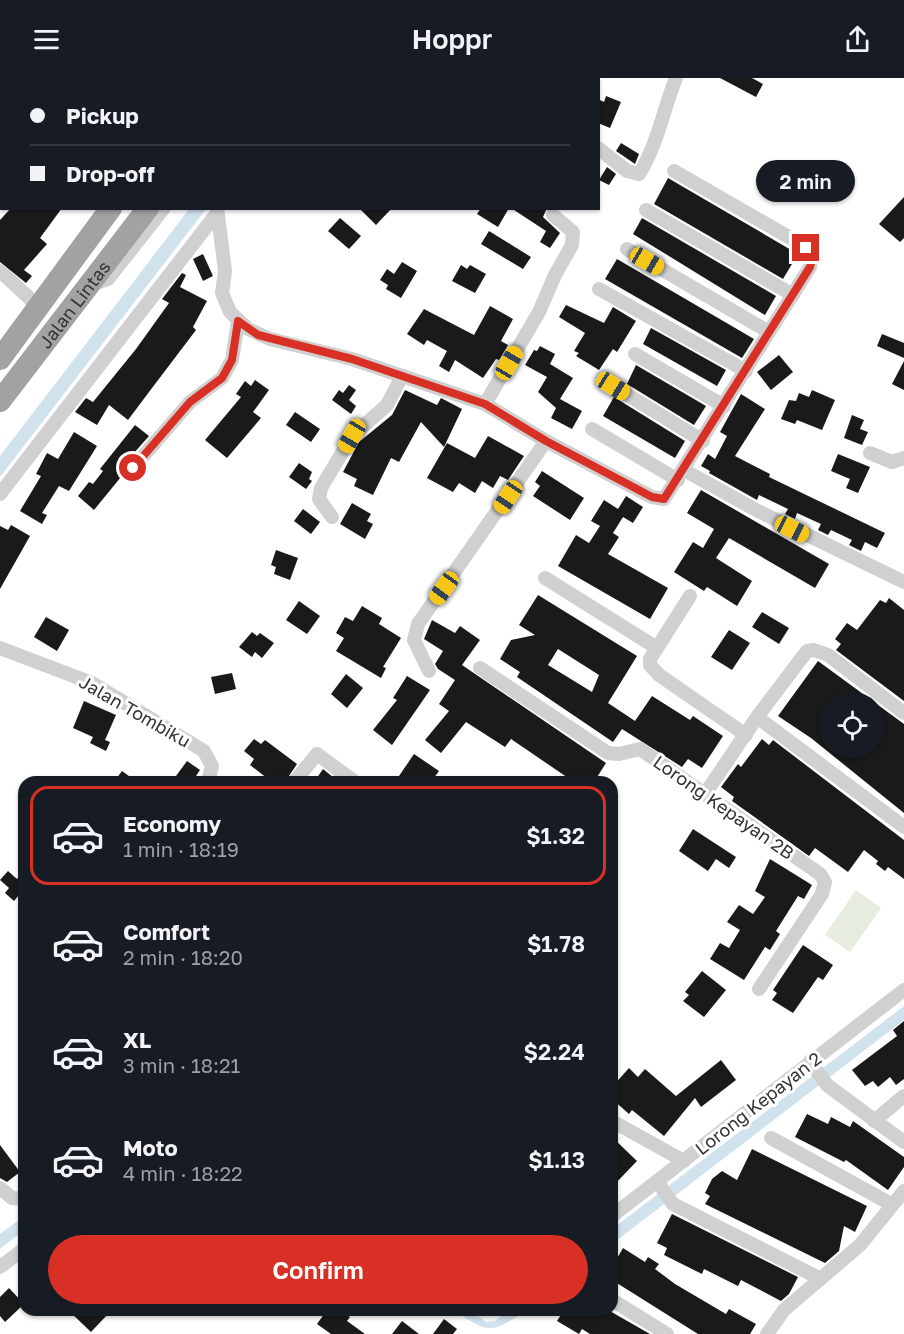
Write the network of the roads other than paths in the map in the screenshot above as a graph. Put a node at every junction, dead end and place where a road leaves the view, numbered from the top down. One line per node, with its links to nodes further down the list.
1 (676, 78): 2 (street)
2 (600, 150)
3 (674, 171): 14 (street)
4 (110, 210): 15 (highway, Jalan Lintas)
5 (146, 210): 12 (highway, Jalan Lintas)
6 (162, 210): 12 (street)
7 (646, 210): 14 (street)
8 (217, 211): 16 (street); 33 (street)
9 (553, 215): 24 (street)
10 (627, 249): 17 (street)
11 (0, 271): 15 (street)
12 (90, 285): 23 (highway, Jalan Lintas)
13 (599, 289): 20 (street)
14 (793, 295): 17 (street)
15 (38, 306): 19 (highway, Jalan Lintas)
16 (238, 321): 21 (street); 31 (street)
17 (769, 332): 20 (street)
18 (636, 354): 25 (street)
19 (0, 359)
20 (746, 371): 25 (street)
21 (402, 376): 24 (street); 34 (street)
22 (613, 386): 28 (street)
23 (0, 401)
24 (485, 404): 27 (street)
25 (724, 406): 28 (street)
26 (592, 429): 32 (street)
27 (546, 441): 32 (street); 41 (street)
28 (703, 441): 32 (street)
29 (870, 453): 30 (street)
30 (904, 459)
31 (133, 468)
32 (681, 475): 36 (street)
33 (0, 494)
34 (332, 518)
35 (545, 578): 39 (street)
36 (904, 582)
37 (690, 597): 39 (street)
38 (0, 648): 45 (street, Jalan Tombiku)
39 (657, 648): 44 (street)
40 (480, 668): 48 (street, Lorong Kepayan 2B)
41 (429, 671)
42 (904, 713): 43 (street)
43 (757, 717): 44 (street); 49 (street)
44 (746, 735): 48 (street)
45 (210, 776)
46 (299, 776): 47 (street)
47 (347, 776)
48 (705, 794): 50 (street, Lorong Kepayan 2B)
49 (904, 827)
50 (759, 989)
51 (904, 990): 52 (street, Lorong Kepayan 2)
52 (812, 1065): 54 (street); 58 (street, Lorong Kepayan 2)
53 (904, 1096): 54 (street)
54 (874, 1121): 57 (street)
55 (618, 1124): 58 (street)
56 (771, 1138): 63 (street)
57 (904, 1142)
58 (684, 1161): 59 (street, Lorong Kepayan 2)
59 (659, 1184): 64 (street, Lorong Kepayan 2); 67 (street)
60 (0, 1188): 62 (street)
61 (904, 1191): 63 (street)
62 (18, 1198)
63 (891, 1204): 67 (street)
64 (618, 1212)
65 (18, 1253): 66 (street)
66 (0, 1266)
67 (819, 1278): 70 (street)
68 (618, 1304): 69 (street)
69 (667, 1334)
70 (767, 1334)

